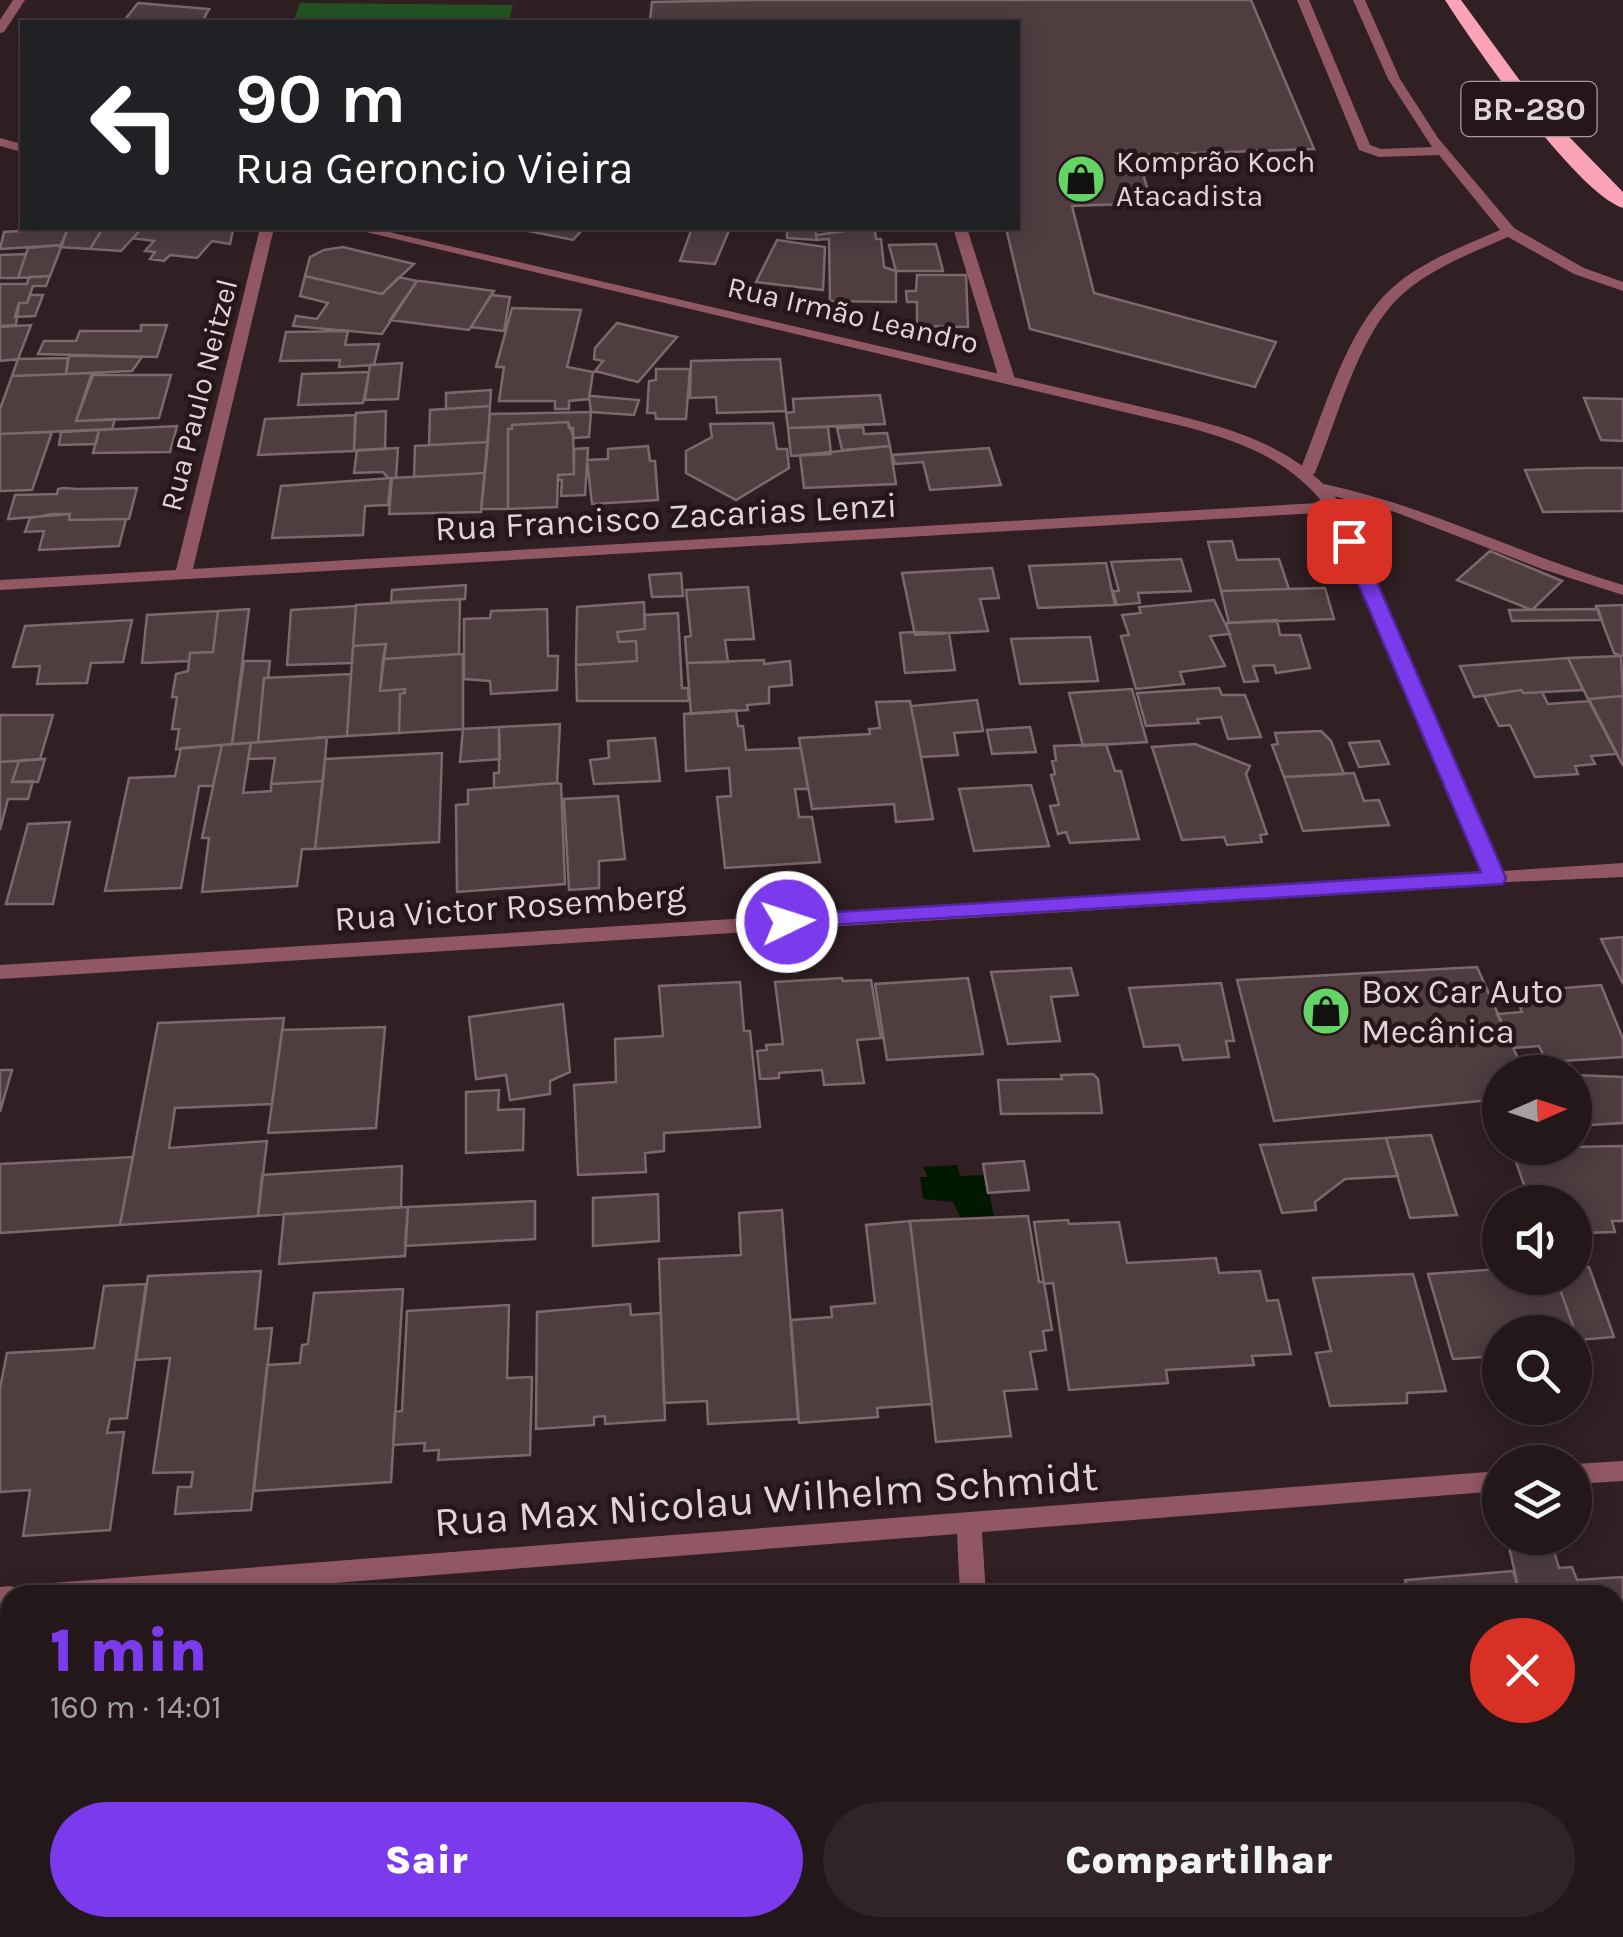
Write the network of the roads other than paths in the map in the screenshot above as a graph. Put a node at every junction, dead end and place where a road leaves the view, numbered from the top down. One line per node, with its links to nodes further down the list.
1 (19, 0): 5 (street)
2 (1303, 0): 6 (street)
3 (1359, 0): 6 (street)
4 (1453, 0): 7 (highway, BR-280)
5 (0, 29)
6 (1443, 151): 11 (street)
7 (1623, 202)
8 (268, 230): 17 (street, Rua Paulo Neitzel)
9 (365, 230): 13 (street, Rua Irmão Leandro)
10 (961, 230): 13 (street)
11 (1509, 231): 12 (street); 14 (street)
12 (1623, 287)
13 (1007, 379): 14 (street, Rua Irmão Leandro)
14 (1307, 473): 15 (street, Rua Irmão Leandro)
15 (1324, 489): 16 (street, Rua Irmão Leandro); 19 (street)
16 (1334, 508): 17 (street, Rua Francisco Zacarias Lenzi); 21 (street, Rua Irmão Leandro)
17 (183, 575): 18 (street, Rua Francisco Zacarias Lenzi)
18 (0, 586)
19 (1623, 590)
20 (1623, 870): 21 (street, Rua Victor Rosemberg)
21 (1495, 878): 22 (street, Rua Victor Rosemberg)
22 (0, 972)
23 (1623, 1470): 24 (street)
24 (1592, 1473)
25 (1482, 1481): 26 (street, Rua Max Nicolau Wilhelm Schmidt)
26 (970, 1523): 27 (street, Rua Max Nicolau Wilhelm Schmidt); 28 (street)
27 (168, 1585)
28 (973, 1585)

